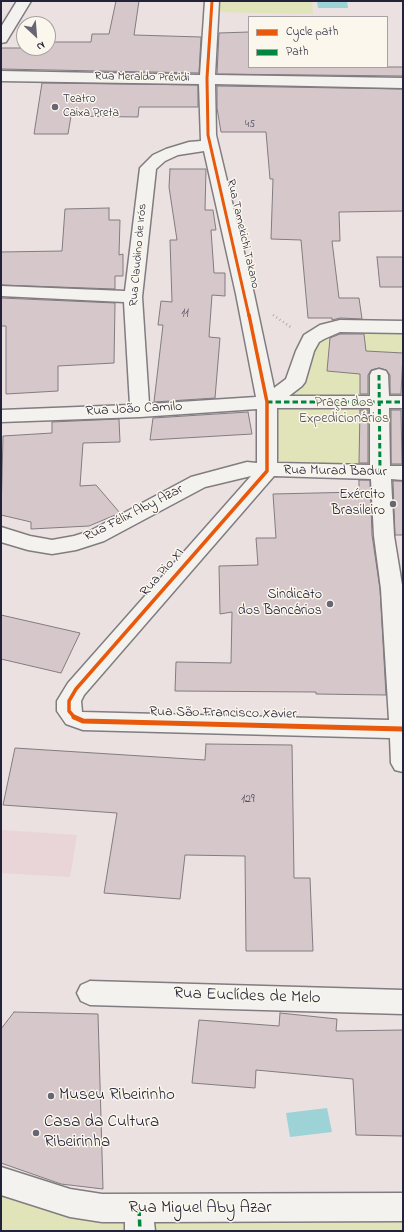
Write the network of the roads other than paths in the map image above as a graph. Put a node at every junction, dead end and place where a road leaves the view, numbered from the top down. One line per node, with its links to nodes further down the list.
1 (24, 1): 3 (street)
2 (212, 1): 5 (street, Rua Tamekichi Takano)
3 (1, 39)
4 (1, 76): 5 (street, Rua Meraldo Prévidi)
5 (207, 78): 6 (street, Rua Meraldo Prévidi); 7 (street, Rua Tamekichi Takano)
6 (403, 82)
7 (211, 145): 9 (street, Rua Claudino de Irós); 12 (street, Rua Tamekichi Takano)
8 (1, 291): 9 (street)
9 (133, 297): 15 (street, Rua Claudino de Irós)
10 (403, 327): 12 (street)
11 (379, 375): 13 (street)
12 (267, 402): 13 (street, Rua João Camilo); 15 (street, Rua João Camilo); 17 (street, Rua Tamekichi Takano)
13 (379, 402): 14 (street, Rua João Camilo); 18 (street)
14 (403, 402)
15 (140, 411): 16 (street, Rua João Camilo)
16 (1, 416)
17 (267, 471): 18 (street, Rua Murad Badur); 20 (street, Rua Félix Aby Azar); 21 (street, Rua Pio XI)
18 (380, 472): 19 (street, Rua Murad Badur); 22 (street)
19 (403, 473)
20 (1, 534)
21 (76, 689): 22 (street, Rua São Francisco Xavier)
22 (402, 729): 23 (street)
23 (403, 763)
24 (90, 993): 25 (street, Rua Euclídes de Melo)
25 (403, 1002)
26 (1, 1181): 28 (street, Rua Miguel Aby Azar)
27 (403, 1207): 28 (street, Rua Miguel Aby Azar)
28 (140, 1220)

